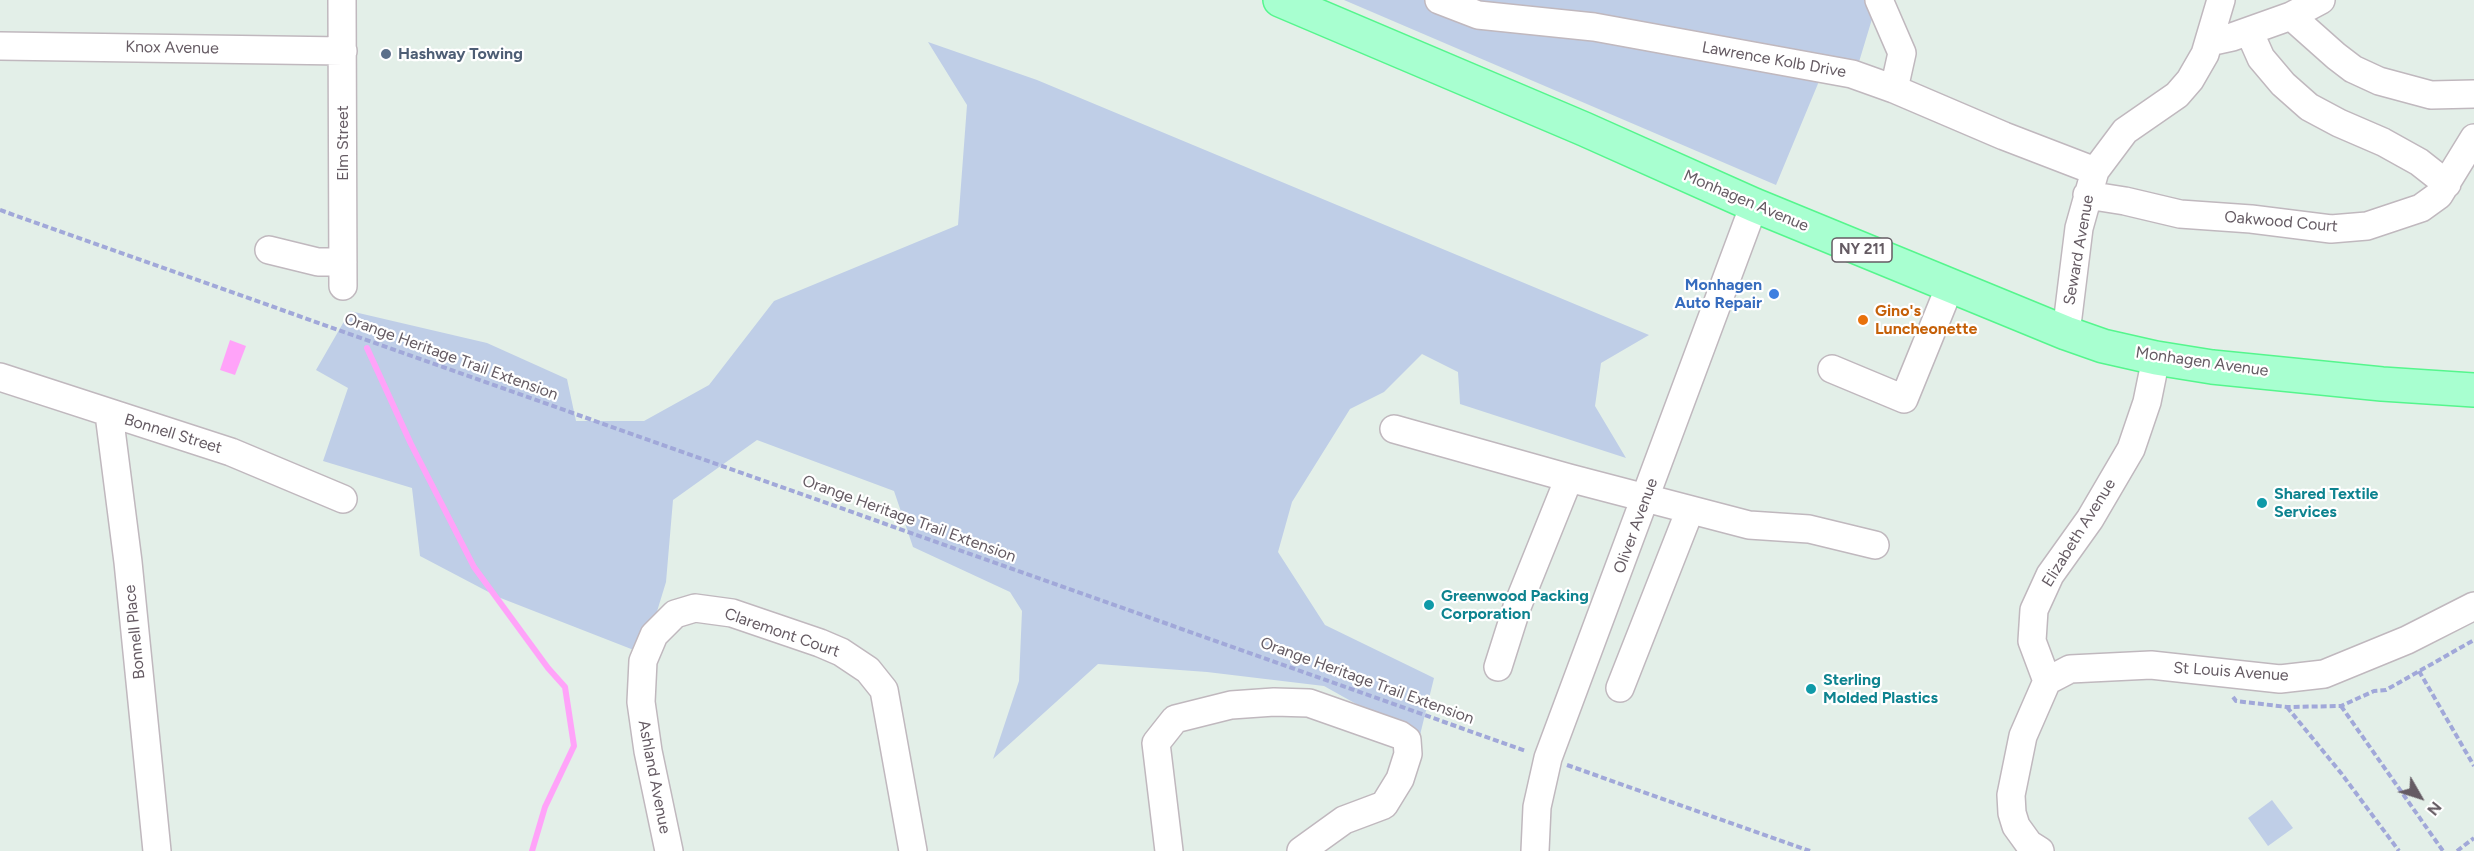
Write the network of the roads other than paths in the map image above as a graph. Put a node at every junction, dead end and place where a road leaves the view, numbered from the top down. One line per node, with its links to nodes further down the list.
1 (342, 0): 11 (street, Elm Street)
2 (1280, 0): 17 (main road, Monhagen Avenue / NY 211)
3 (1439, 0): 12 (street, Lawrence Kolb Drive)
4 (1879, 0): 12 (street)
5 (2221, 0): 9 (street, Seward Avenue)
6 (2321, 0): 7 (street)
7 (2291, 16): 8 (street); 13 (street)
8 (2249, 31): 9 (street); 16 (street)
9 (2209, 42): 15 (street, Seward Avenue)
10 (0, 46): 11 (street, Knox Avenue)
11 (343, 51): 18 (street, Elm Street)
12 (1894, 88): 15 (street, Lawrence Kolb Drive)
13 (2474, 94)
14 (2474, 138): 16 (street, Oakwood Court)
15 (2091, 183): 16 (street, Oakwood Court); 20 (street, Seward Avenue)
16 (2447, 184)
17 (1754, 205): 19 (main road, Monhagen Avenue / NY 211); 29 (street, Oliver Avenue)
18 (269, 250)
19 (1950, 286): 20 (main road, Monhagen Avenue / NY 211); 22 (street)
20 (2066, 333): 21 (main road, Monhagen Avenue / NY 211)
21 (2156, 358): 24 (main road, Monhagen Avenue / NY 211); 36 (street, Elizabeth Avenue)
22 (1832, 369)
23 (0, 377): 25 (street, Bonnell Street)
24 (2474, 390)
25 (109, 414): 28 (street, Bonnell Street); 39 (street, Bonnell Place)
26 (1394, 429): 27 (street)
27 (1569, 478): 29 (street); 35 (street)
28 (343, 499)
29 (1646, 499): 30 (street); 32 (street, Oliver Avenue)
30 (1690, 510): 31 (street); 34 (street)
31 (1875, 544)
32 (1607, 604): 34 (street); 44 (street, Oliver Avenue)
33 (2474, 606): 36 (street, St Louis Avenue)
34 (1648, 616): 37 (street)
35 (1498, 667)
36 (2047, 681): 45 (street)
37 (1620, 688)
38 (641, 702): 40 (street, Ashland Avenue); 41 (street, Claremont Court)
39 (157, 851)
40 (669, 851)
41 (913, 851)
42 (1169, 851): 43 (street)
43 (1300, 851)
44 (1535, 851)
45 (2040, 851)

